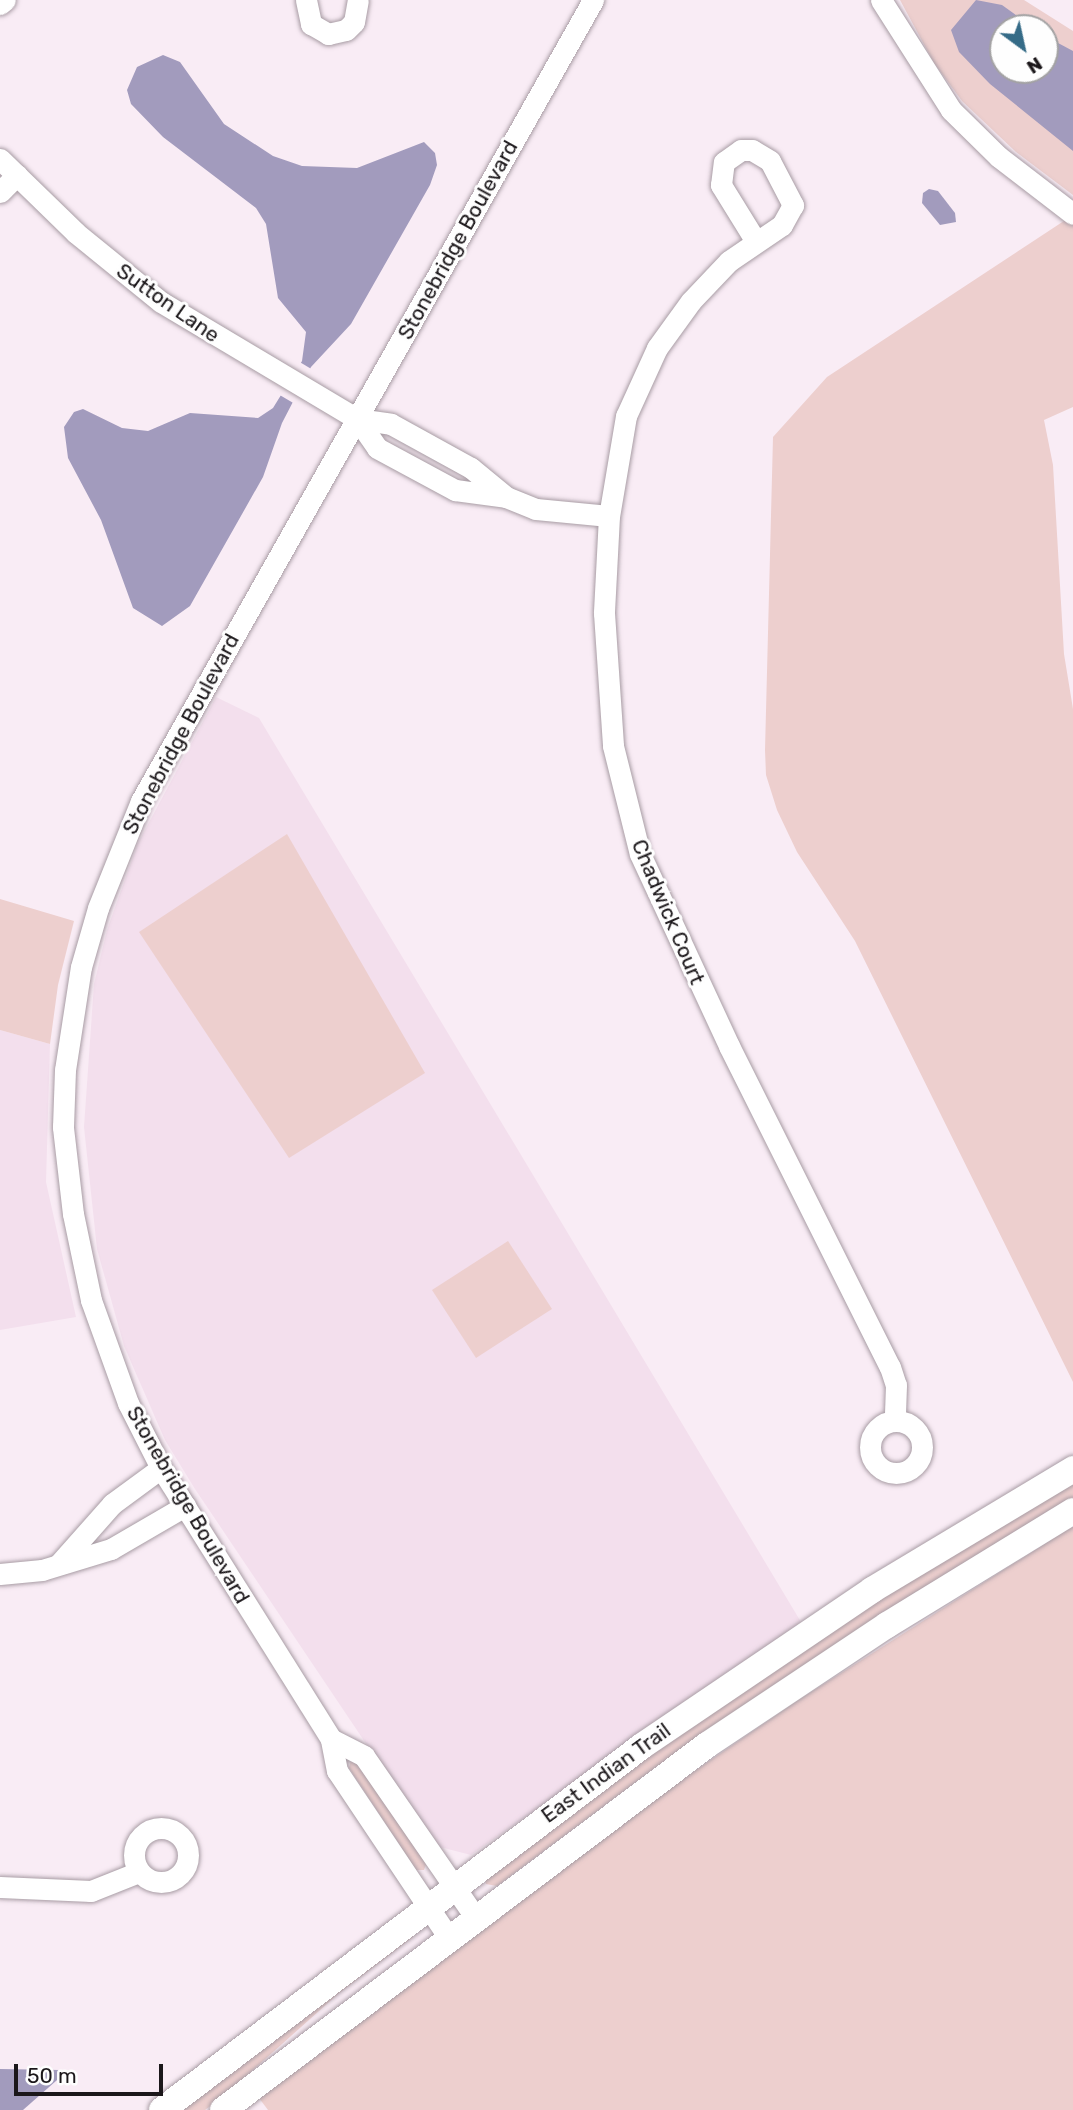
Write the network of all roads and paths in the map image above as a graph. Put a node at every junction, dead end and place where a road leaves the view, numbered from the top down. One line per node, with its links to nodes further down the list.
1 (5, 0): 6 (street)
2 (306, 0): 3 (street)
3 (359, 0)
4 (593, 0): 12 (street, Stonebridge Boulevard)
5 (881, 0): 10 (street)
6 (0, 4)
7 (0, 159): 8 (street, Sutton Lane)
8 (17, 175): 9 (street); 12 (street, Sutton Lane)
9 (0, 192)
10 (1073, 214)
11 (755, 240): 14 (street, Chadwick Court)
12 (357, 419): 13 (street, Sutton Lane); 13 (street, Sutton Lane); 16 (street, Stonebridge Boulevard)
13 (506, 497): 14 (street, Sutton Lane)
14 (609, 516): 15 (street, Chadwick Court)
15 (895, 1420)
16 (161, 1468): 18 (street, Stonebridge Boulevard); 20 (street)
17 (1073, 1469): 25 (main road, East Indian Trail)
18 (185, 1506): 20 (street); 22 (street, Stonebridge Boulevard)
19 (1073, 1511): 27 (main road, East Indian Trail)
20 (59, 1564): 21 (street)
21 (0, 1574)
22 (331, 1739): 25 (street); 26 (street, Stonebridge Boulevard)
23 (139, 1872): 24 (street)
24 (0, 1887)
25 (453, 1887): 26 (main road, East Indian Trail); 27 (street)
26 (427, 1907): 28 (street, Stonebridge Boulevard); 29 (main road, East Indian Trail)
27 (475, 1917): 28 (main road, East Indian Trail)
28 (449, 1938): 30 (main road, East Indian Trail)
29 (162, 2110)
30 (223, 2110)

